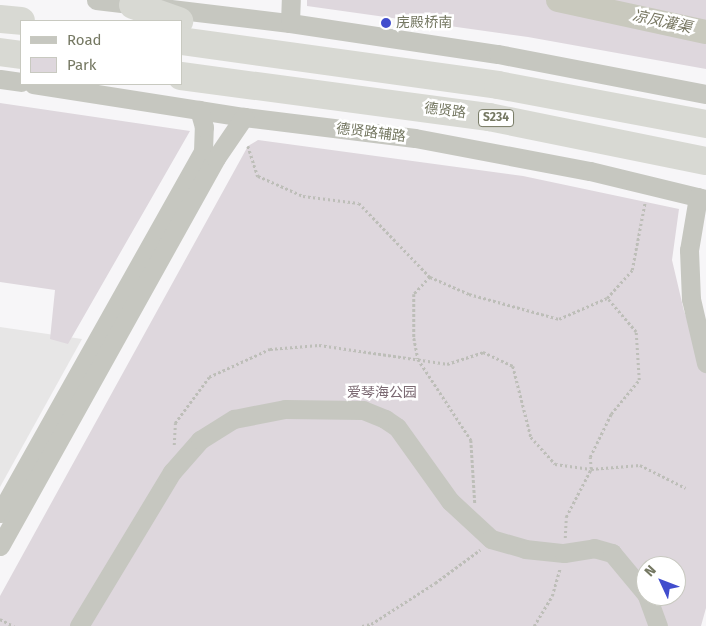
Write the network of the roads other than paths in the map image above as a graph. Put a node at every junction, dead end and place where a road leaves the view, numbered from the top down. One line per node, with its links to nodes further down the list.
1 (96, 0): 4 (street)
2 (278, 0): 8 (street)
3 (291, 0): 8 (street)
4 (132, 5): 6 (highway); 8 (street)
5 (0, 19): 7 (highway)
6 (174, 20)
7 (20, 22)
8 (283, 22): 18 (street)
9 (182, 23): 12 (highway)
10 (182, 41): 12 (highway, S234)
11 (0, 52): 13 (highway)
12 (276, 54): 21 (highway, S234)
13 (20, 55)
14 (182, 76): 22 (highway, 德贤路 / S234)
15 (0, 79): 16 (street)
16 (20, 82)
17 (39, 85): 19 (street, 德贤路辅路)
18 (706, 94)
19 (198, 110): 20 (street, 德贤路辅路); 25 (street)
20 (244, 117): 23 (street, 德贤路辅路); 26 (street)
21 (706, 124)
22 (706, 161)
23 (701, 195): 24 (street)
24 (706, 363)
25 (0, 514)
26 (0, 546)
27 (636, 583): 29 (street)
28 (650, 606): 30 (street)
29 (79, 626)
30 (658, 626)

